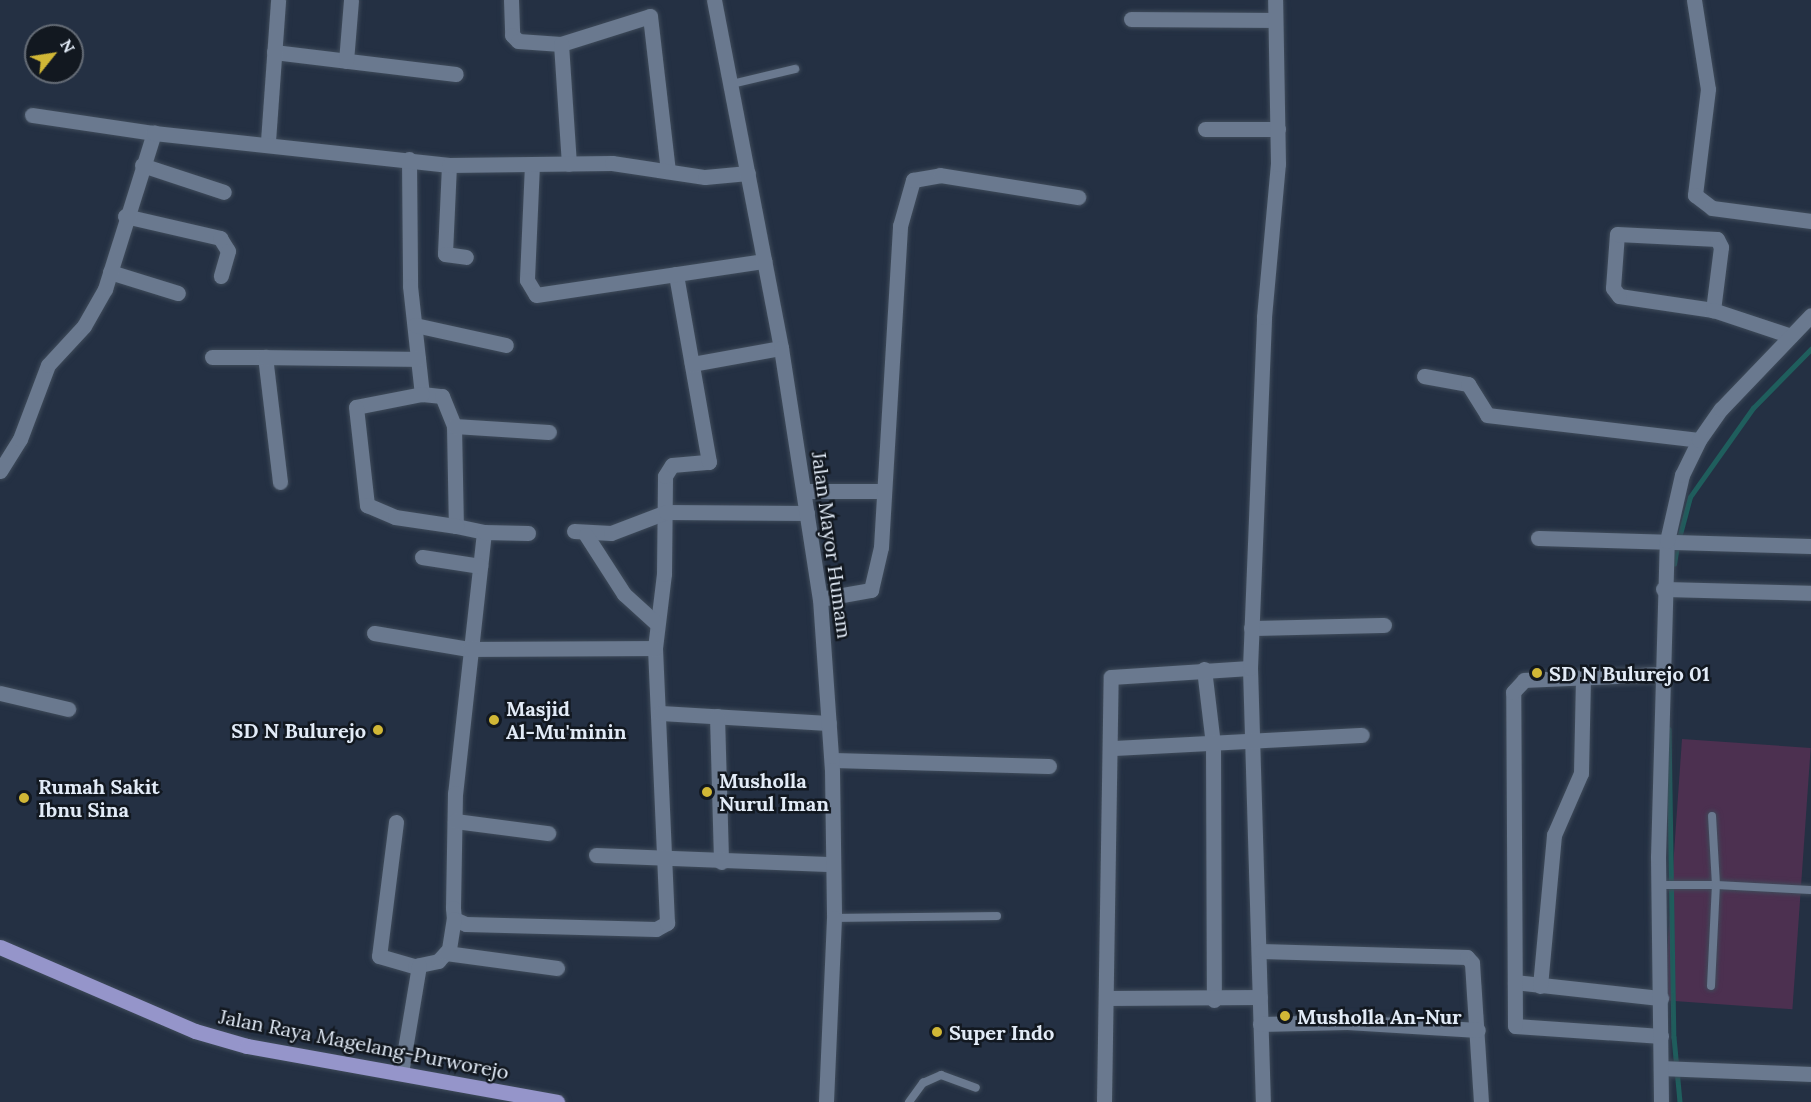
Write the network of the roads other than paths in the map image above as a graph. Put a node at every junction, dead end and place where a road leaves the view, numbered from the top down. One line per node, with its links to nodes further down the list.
1 (278, 0): 10 (street)
2 (351, 0): 11 (street)
3 (511, 0): 9 (street)
4 (714, 0): 14 (street, Jalan Mayor Humam)
5 (1275, 0): 8 (street)
6 (1694, 0): 30 (street)
7 (1131, 19): 8 (street)
8 (1275, 20): 17 (street)
9 (561, 44): 22 (street); 25 (street)
10 (274, 52): 11 (street); 19 (street)
11 (346, 61): 13 (street)
12 (795, 69): 14 (lane)
13 (456, 74)
14 (732, 84): 26 (street, Jalan Mayor Humam)
15 (32, 115): 18 (street)
16 (1205, 129): 17 (street)
17 (1278, 129): 71 (street)
18 (154, 133): 19 (street); 23 (street)
19 (268, 141): 20 (street)
20 (410, 159): 24 (street); 39 (street)
21 (532, 164): 22 (street); 24 (street); 34 (street)
22 (569, 164): 25 (street)
23 (142, 165): 27 (street); 29 (street)
24 (449, 165): 31 (street)
25 (668, 171): 26 (street)
26 (748, 173): 32 (street, Jalan Mayor Humam)
27 (224, 192)
28 (1078, 197): 55 (street)
29 (125, 216): 33 (street); 35 (street)
30 (1811, 221)
31 (466, 257)
32 (764, 261): 34 (street); 42 (street, Jalan Mayor Humam)
33 (110, 272): 36 (street); 52 (street)
34 (676, 274): 46 (street)
35 (221, 276)
36 (178, 293)
37 (1713, 309): 37 (street); 40 (street)
38 (1811, 315): 40 (street)
39 (415, 325): 41 (street); 45 (street)
40 (1791, 336): 51 (street)
41 (506, 345)
42 (781, 348): 46 (street); 54 (street, Jalan Mayor Humam)
43 (212, 357): 44 (street)
44 (265, 357): 45 (street); 53 (street)
45 (418, 359): 48 (street)
46 (692, 364): 56 (street)
47 (1424, 376): 51 (street)
48 (422, 394): 49 (street); 58 (street)
49 (454, 426): 50 (street); 58 (street)
50 (549, 432)
51 (1699, 440): 62 (street)
52 (0, 471)
53 (280, 482)
54 (805, 491): 55 (street); 57 (street, Jalan Mayor Humam)
55 (884, 491): 68 (street)
56 (666, 512): 57 (street); 69 (street); 69 (street)
57 (807, 513): 68 (street, Jalan Mayor Humam)
58 (456, 526): 59 (street)
59 (484, 532): 60 (street); 65 (street)
60 (528, 533)
61 (1538, 538): 62 (street)
62 (1679, 542): 63 (street); 66 (street)
63 (1811, 546)
64 (422, 557): 65 (street)
65 (480, 566): 74 (street)
66 (1667, 589): 67 (street); 77 (street)
67 (1811, 593)
68 (820, 599): 83 (street, Jalan Mayor Humam)
69 (657, 624): 73 (street)
70 (1384, 625): 71 (street)
71 (1251, 628): 75 (street)
72 (374, 633): 74 (street)
73 (655, 648): 74 (street); 81 (street)
74 (469, 649): 91 (street)
75 (1250, 668): 76 (street); 85 (street)
76 (1204, 669): 86 (street); 87 (street)
77 (1662, 674): 78 (street); 99 (street)
78 (1583, 678): 109 (street); 110 (street)
79 (0, 693): 80 (street)
80 (68, 710)
81 (660, 713): 82 (street); 95 (street)
82 (717, 716): 83 (street); 96 (street)
83 (829, 723): 88 (street, Jalan Mayor Humam)
84 (1362, 735): 85 (street)
85 (1253, 740): 86 (street); 105 (street)
86 (1213, 744): 87 (street); 115 (street)
87 (1112, 748): 113 (street)
88 (832, 760): 89 (street); 97 (street, Jalan Mayor Humam)
89 (1049, 766)
90 (1712, 816): 98 (lane)
91 (455, 820): 93 (street); 103 (street)
92 (396, 822): 107 (street)
93 (548, 833)
94 (596, 855): 95 (street)
95 (668, 861): 96 (street); 103 (street)
96 (721, 862): 97 (street)
97 (833, 864): 102 (street, Jalan Mayor Humam)
98 (1716, 885): 99 (lane); 100 (lane); 111 (lane)
99 (1665, 886): 114 (street)
100 (1811, 890)
101 (997, 916): 102 (lane)
102 (834, 918): 124 (street, Jalan Mayor Humam)
103 (454, 919): 106 (street)
104 (0, 947): 120 (main road, Jalan Raya Magelang-Purworejo)
105 (1261, 951): 112 (street); 117 (street)
106 (446, 953): 107 (street); 108 (street)
107 (419, 966): 120 (street)
108 (557, 968)
109 (1515, 982): 110 (street); 118 (street)
110 (1540, 986): 114 (street)
111 (1711, 986)
112 (1260, 997): 115 (street); 116 (street)
113 (1106, 998): 115 (street); 126 (street)
114 (1661, 998): 118 (street)
115 (1214, 1000)
116 (1260, 1024): 117 (street); 127 (street)
117 (1478, 1030): 128 (street)
118 (1661, 1036): 119 (street)
119 (1661, 1068): 121 (street); 129 (street)
120 (401, 1073): 123 (main road, Jalan Raya Magelang-Purworejo)
121 (1811, 1074)
122 (976, 1088): 125 (lane)
123 (557, 1102)
124 (826, 1102)
125 (909, 1102)
126 (1104, 1102)
127 (1263, 1102)
128 (1481, 1102)
129 (1661, 1102)

